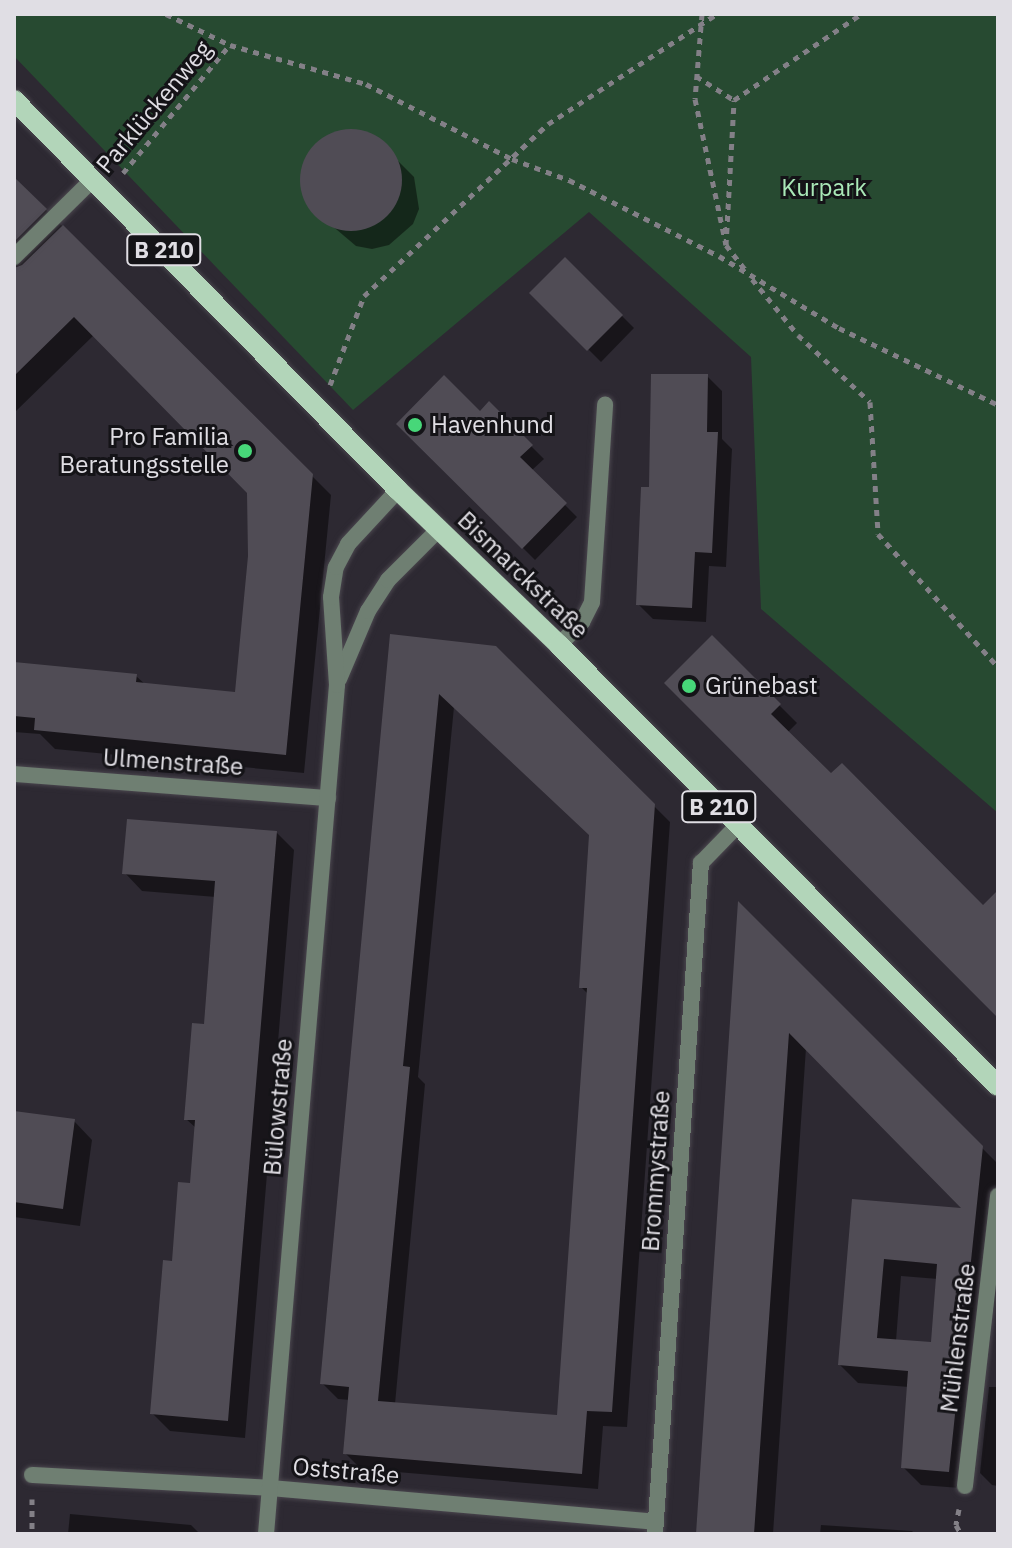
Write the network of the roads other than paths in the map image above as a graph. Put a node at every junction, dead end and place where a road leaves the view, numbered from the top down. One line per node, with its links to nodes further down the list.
1 (14, 100): 2 (main road, Bismarckstraße / B 210)
2 (100, 186): 3 (street); 5 (main road, Bismarckstraße / B 210)
3 (14, 257)
4 (605, 404): 7 (street)
5 (398, 490): 6 (main road, Bismarckstraße / B 210); 8 (street, Bülowstraße)
6 (439, 529): 7 (main road, Bismarckstraße / B 210); 8 (street, Bülowstraße)
7 (559, 645): 11 (main road, Bismarckstraße / B 210)
8 (337, 685): 10 (street, Bülowstraße)
9 (14, 774): 10 (street, Ulmenstraße)
10 (328, 798): 16 (street, Bülowstraße)
11 (738, 825): 12 (main road, Bismarckstraße / B 210); 17 (street, Brommystraße)
12 (998, 1086)
13 (998, 1196): 15 (street, Mühlenstraße)
14 (32, 1475): 16 (street, Oststraße)
15 (965, 1486)
16 (270, 1488): 17 (street, Oststraße); 18 (street, Bülowstraße)
17 (655, 1528)
18 (266, 1534)

